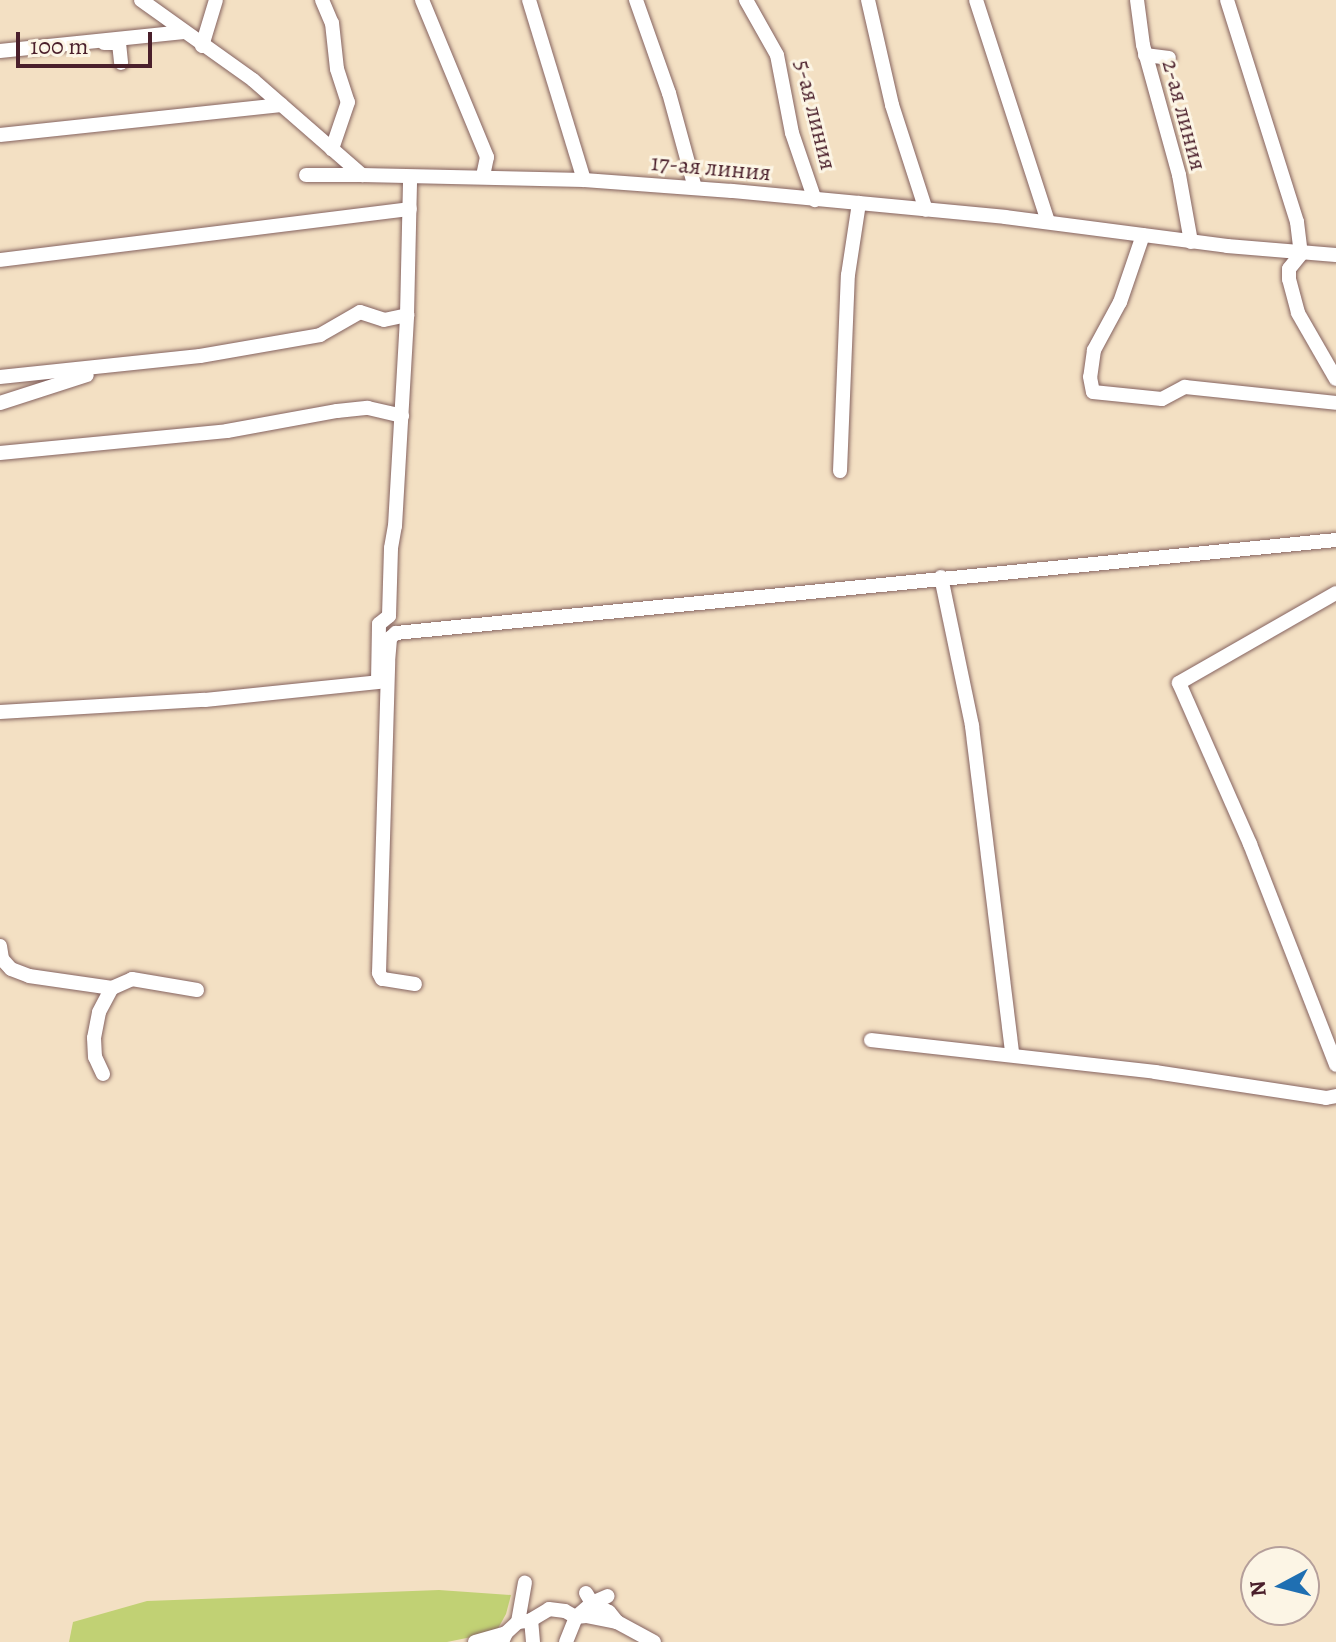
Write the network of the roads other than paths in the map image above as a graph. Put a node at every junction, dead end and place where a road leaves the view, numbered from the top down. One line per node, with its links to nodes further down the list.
1 (141, 0): 12 (street)
2 (216, 0): 14 (street)
3 (322, 0): 21 (street)
4 (422, 0): 24 (street)
5 (529, 0): 26 (street)
6 (636, 0): 27 (street)
7 (746, 0): 28 (street, 5-ая линия)
8 (868, 0): 31 (street)
9 (976, 0): 32 (street)
10 (1137, 0): 16 (street, 2-ая линия)
11 (1227, 0): 37 (street)
12 (184, 32): 13 (street); 14 (street)
13 (96, 41): 15 (street); 18 (street)
14 (202, 46): 19 (street)
15 (0, 51)
16 (1145, 55): 17 (street); 36 (street, 2-ая линия)
17 (1169, 58)
18 (121, 63)
19 (281, 105): 20 (street); 21 (street)
20 (0, 135)
21 (332, 149): 23 (street)
22 (306, 175): 23 (street, 17-ая линия)
23 (362, 175): 25 (street, 17-ая линия)
24 (483, 176): 25 (street, 17-ая линия); 26 (street, 17-ая линия)
25 (410, 178): 30 (street)
26 (584, 180): 27 (street, 17-ая линия)
27 (695, 188): 28 (street, 17-ая линия)
28 (815, 200): 29 (street, 17-ая линия)
29 (859, 203): 31 (street, 17-ая линия); 48 (street)
30 (410, 209): 35 (street); 40 (street)
31 (926, 210): 32 (street, 17-ая линия)
32 (1048, 222): 34 (street, 17-ая линия)
33 (178, 224): 35 (street)
34 (1143, 235): 36 (street, 17-ая линия); 45 (street)
35 (168, 240): 39 (street)
36 (1191, 242): 37 (street, 17-ая линия)
37 (1301, 254): 38 (street, 17-ая линия); 43 (street)
38 (1336, 255)
39 (0, 260)
40 (407, 315): 41 (street); 46 (street)
41 (107, 368): 42 (street); 44 (street)
42 (0, 377)
43 (1336, 379)
44 (0, 403)
45 (1336, 403)
46 (402, 416): 47 (street); 52 (street)
47 (0, 453)
48 (840, 471)
49 (1336, 540): 50 (street)
50 (941, 577): 54 (street); 58 (street)
51 (1336, 593): 59 (street)
52 (0, 712)
53 (0, 946): 55 (street)
54 (415, 984)
55 (112, 988): 56 (street); 60 (street)
56 (197, 990)
57 (871, 1040): 58 (street)
58 (1012, 1054): 61 (street)
59 (1336, 1065)
60 (103, 1074)
61 (1336, 1096)
62 (525, 1583): 66 (street)
63 (608, 1596): 64 (street)
64 (589, 1598): 65 (street); 67 (street)
65 (576, 1617): 66 (street); 67 (street); 71 (street)
66 (523, 1619): 68 (street); 70 (street)
67 (617, 1622): 72 (street)
68 (504, 1637): 69 (street)
69 (475, 1642)
70 (533, 1642)
71 (566, 1642)
72 (654, 1642)

